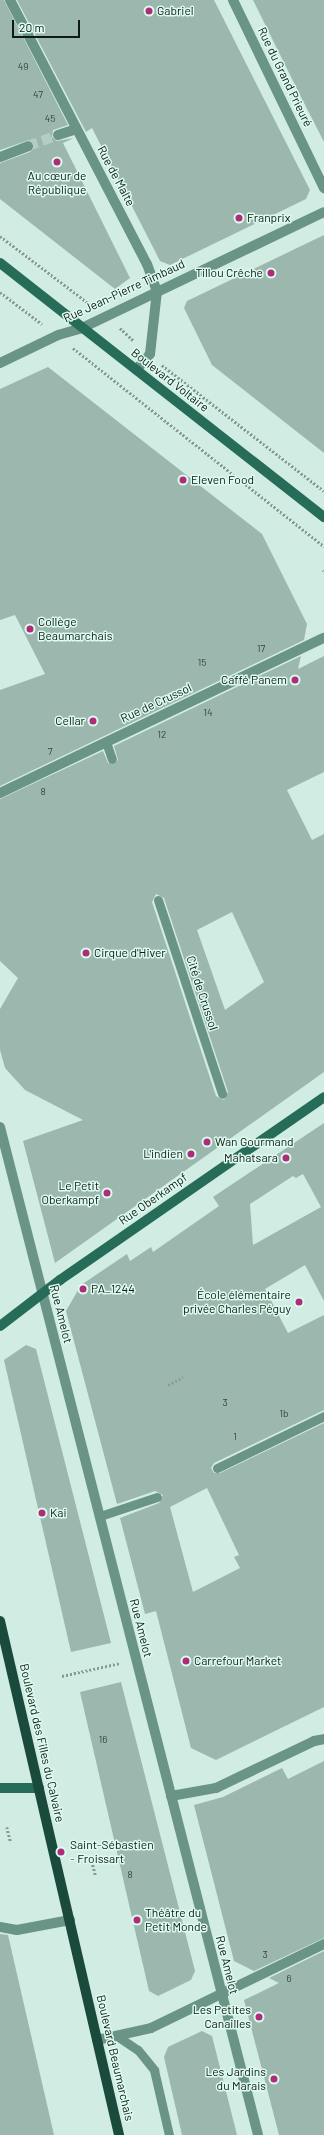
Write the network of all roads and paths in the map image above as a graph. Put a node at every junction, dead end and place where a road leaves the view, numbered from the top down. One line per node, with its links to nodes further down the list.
1 (10, 0): 3 (street, Rue de Malte)
2 (234, 0): 7 (street, Rue du Grand Prieuré)
3 (76, 128): 4 (street); 12 (street, Rue de Malte)
4 (58, 135)
5 (28, 146): 6 (street)
6 (0, 157)
7 (324, 188)
8 (324, 212): 12 (street, Rue Jean-Pierre Timbaud)
9 (0, 236): 11 (path)
10 (0, 263): 15 (street, Boulevard Voltaire)
11 (61, 283)
12 (157, 291): 15 (street, Rue Jean-Pierre Timbaud); 16 (street, Rue de Malte)
13 (0, 292): 14 (path)
14 (16, 305)
15 (82, 328): 17 (street, Rue Jean-Pierre Timbaud); 18 (street, Boulevard Voltaire)
16 (150, 354): 18 (street); 20 (path, Boulevard Voltaire)
17 (0, 363)
18 (136, 370): 21 (street, Boulevard Voltaire)
19 (107, 375): 22 (path)
20 (324, 491)
21 (324, 517)
22 (324, 546)
23 (324, 638): 24 (street, Rue de Crussol)
24 (106, 742): 25 (lane); 26 (street, Rue de Crussol)
25 (112, 759)
26 (0, 793)
27 (158, 900): 28 (lane, Cité de Crussol)
28 (222, 1094)
29 (324, 1098): 31 (street, Rue Oberkampf)
30 (0, 1127): 31 (street, Rue Amelot)
31 (41, 1294): 32 (street, Rue Oberkampf); 38 (street, Rue Amelot)
32 (0, 1326)
33 (183, 1377): 34 (path)
34 (168, 1385)
35 (324, 1416): 36 (lane)
36 (217, 1468)
37 (157, 1497): 38 (lane)
38 (100, 1516): 40 (street, Rue Amelot)
39 (0, 1621): 44 (main road, Boulevard des Filles du Calvaire)
40 (136, 1659): 41 (path); 45 (street, Rue Amelot)
41 (62, 1676)
42 (324, 1739): 45 (street)
43 (0, 1788): 44 (street)
44 (39, 1788): 50 (main road, Boulevard des Filles du Calvaire)
45 (171, 1796): 54 (street, Rue Amelot)
46 (8, 1827): 47 (path)
47 (11, 1843)
48 (92, 1861): 49 (path)
49 (96, 1877)
50 (70, 1920): 51 (street); 53 (main road, Boulevard des Filles du Calvaire)
51 (0, 1928)
52 (324, 1944): 54 (street)
53 (86, 1987): 56 (main road, Boulevard Beaumarchais)
54 (221, 1994): 55 (street); 59 (street, Rue Amelot)
55 (117, 2036): 56 (street); 58 (lane)
56 (97, 2040): 57 (main road, Boulevard Beaumarchais)
57 (119, 2135)
58 (169, 2135)
59 (258, 2135)

